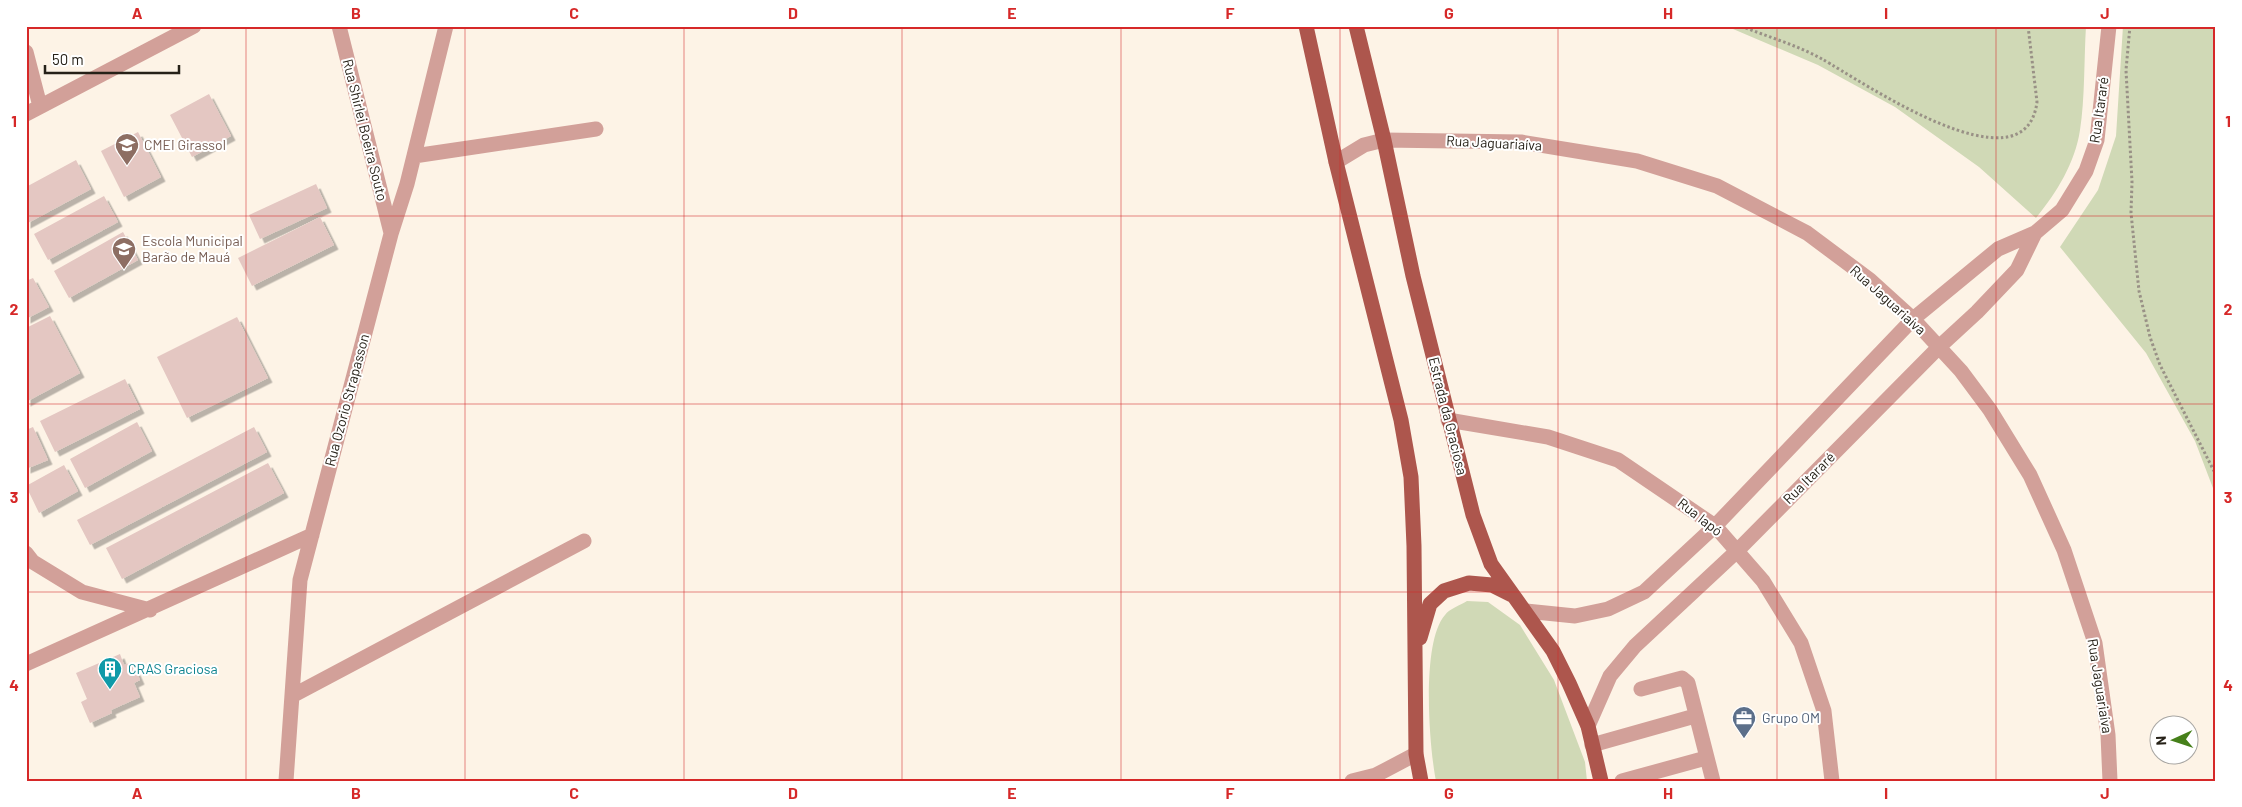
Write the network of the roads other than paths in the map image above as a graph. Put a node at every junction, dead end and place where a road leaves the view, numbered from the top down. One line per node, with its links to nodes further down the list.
1 (194, 26): 8 (street)
2 (340, 26): 15 (street, Rua Shirlei Boeira Souto)
3 (446, 26): 12 (street, Rua Ozorio Strapasson)
4 (1306, 26): 13 (main road)
5 (1356, 26): 11 (main road, Estrada da Graciosa)
6 (2109, 26): 14 (street, Rua Itararé)
7 (26, 52): 8 (street)
8 (40, 106): 9 (street)
9 (26, 114)
10 (596, 129): 12 (street)
11 (1384, 140): 13 (street, Rua Jaguariaíva); 16 (street, Rua Jaguariaíva); 18 (main road, Estrada da Graciosa)
12 (414, 156): 15 (street, Rua Ozorio Strapasson)
13 (1336, 162): 27 (main road)
14 (2035, 233): 16 (street, Rua Itararé); 17 (street, Rua Itararé)
15 (391, 234): 20 (street, Rua Ozorio Strapasson)
16 (1913, 320): 17 (street, Rua Jaguariaíva); 19 (street, Rua Itararé)
17 (1939, 347): 22 (street, Rua Itararé); 43 (street, Rua Jaguariaíva)
18 (1448, 420): 19 (street, Rua Iapó); 24 (main road, Estrada da Graciosa)
19 (1715, 526): 22 (street, Rua Iapó); 26 (street, Rua Itararé)
20 (312, 534): 25 (street); 30 (street, Rua Ozorio Strapasson)
21 (584, 541): 30 (street)
22 (1737, 551): 32 (street, Rua Itararé); 42 (street, Rua Iapó)
23 (26, 553): 25 (street)
24 (1517, 598): 26 (main road, Estrada da Graciosa); 27 (main road)
25 (150, 610): 28 (street)
26 (1526, 611): 32 (main road, Estrada da Graciosa)
27 (1416, 656): 34 (main road)
28 (26, 664)
29 (1641, 689): 31 (street)
30 (292, 696): 36 (street, Rua Ozorio Strapasson)
31 (1695, 716): 33 (street); 35 (street)
32 (1588, 726): 33 (main road, Estrada da Graciosa)
33 (1592, 745): 39 (main road, Estrada da Graciosa)
34 (1416, 754): 37 (street); 38 (main road)
35 (1706, 758): 40 (street); 41 (street)
36 (286, 781)
37 (1352, 781)
38 (1421, 781)
39 (1601, 781)
40 (1622, 781)
41 (1713, 781)
42 (1832, 781)
43 (2110, 781)

